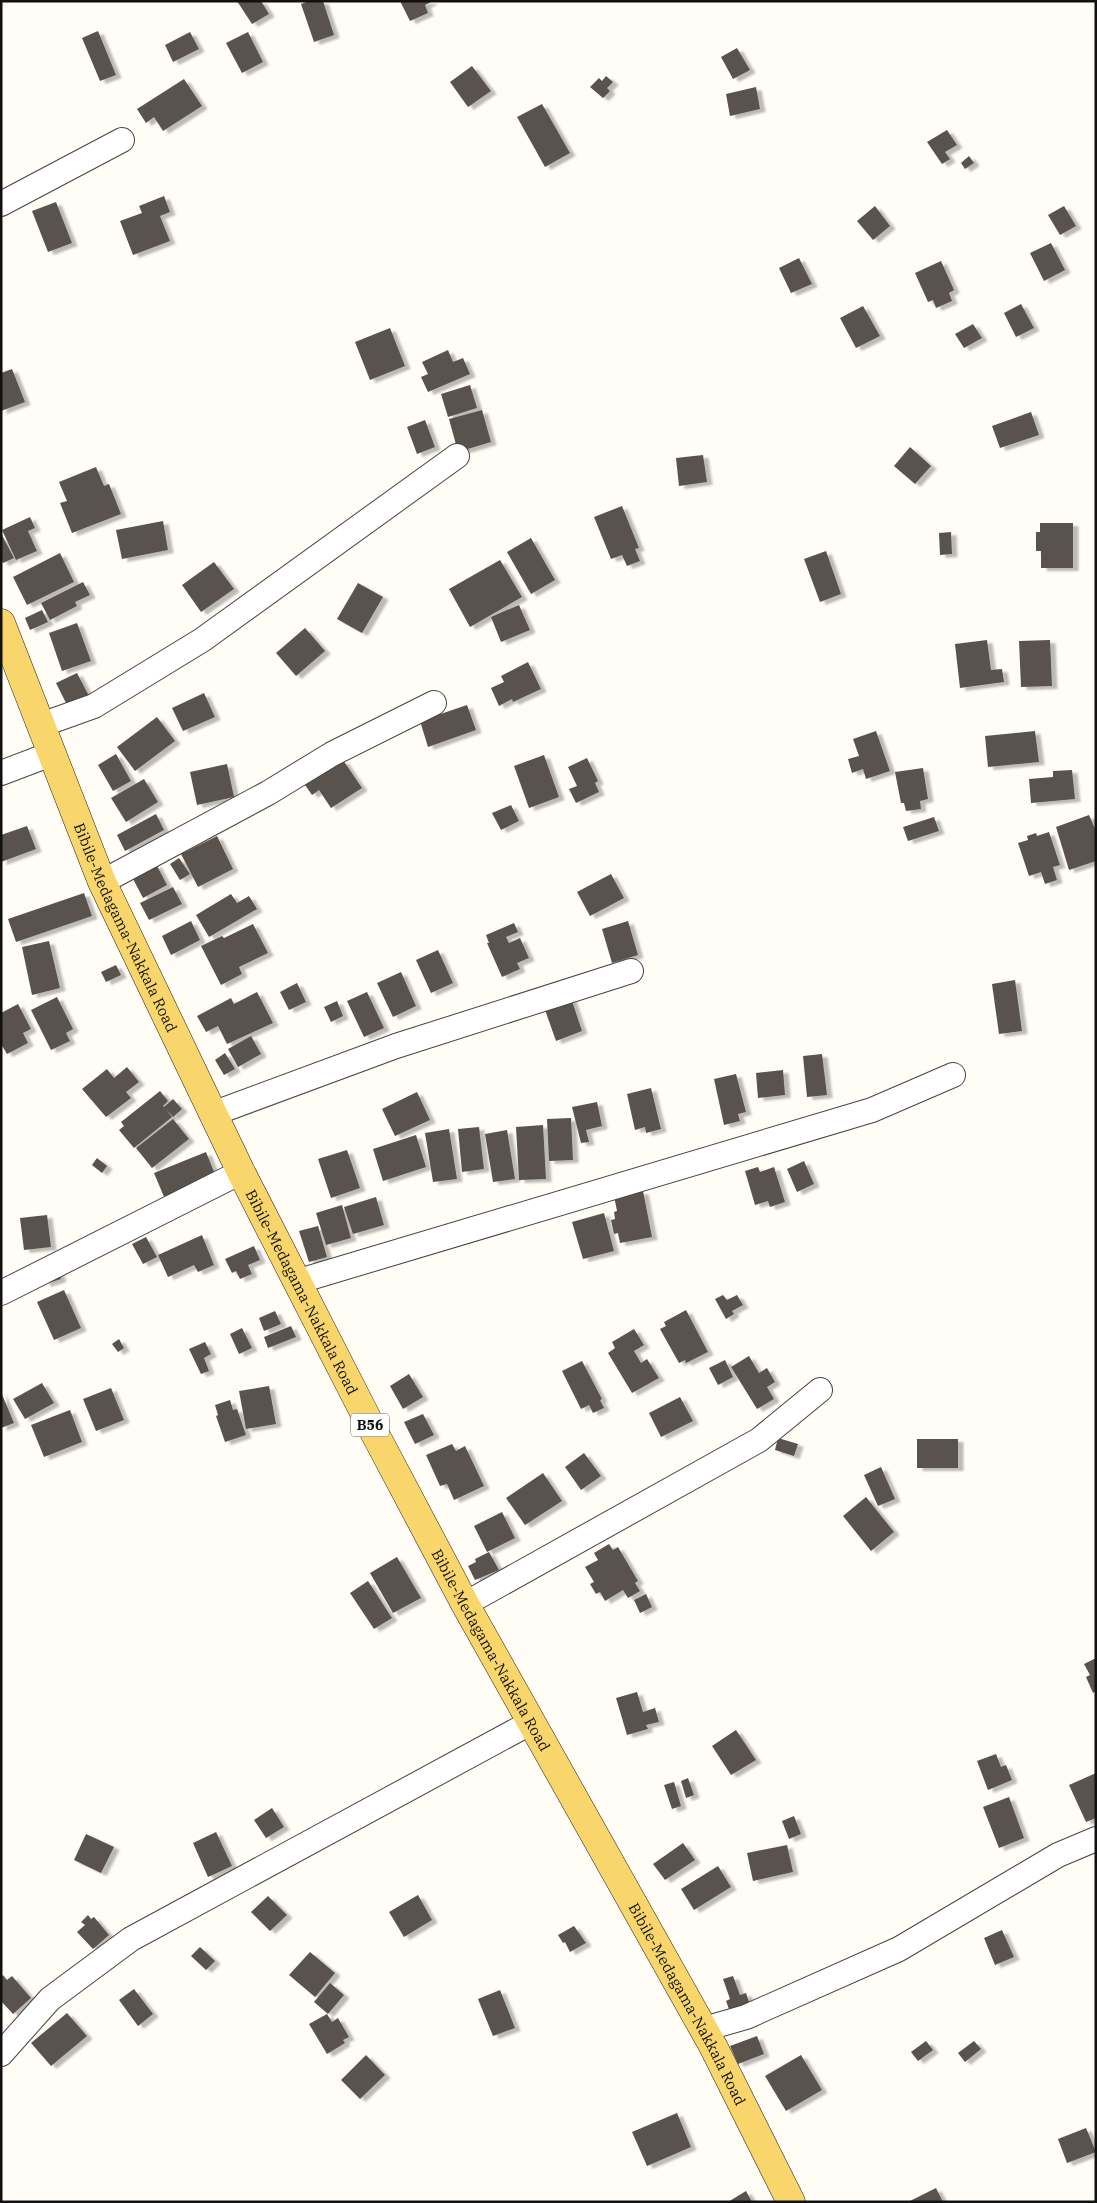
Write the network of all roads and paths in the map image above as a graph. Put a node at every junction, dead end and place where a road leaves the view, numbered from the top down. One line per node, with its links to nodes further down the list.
1 (122, 140): 2 (street)
2 (1, 204)
3 (457, 456): 6 (street)
4 (1, 623): 6 (main road, Bibile-Medagama-Nakkala Road / B56)
5 (434, 703): 9 (street)
6 (41, 725): 7 (main road, Bibile-Medagama-Nakkala Road / B56)
7 (51, 754): 8 (street); 9 (main road, Bibile-Medagama-Nakkala Road / B56)
8 (1, 773)
9 (102, 882): 12 (main road, Bibile-Medagama-Nakkala Road / B56)
10 (631, 971): 12 (street)
11 (953, 1075): 14 (street)
12 (214, 1113): 13 (main road, Bibile-Medagama-Nakkala Road / B56)
13 (241, 1172): 14 (main road, Bibile-Medagama-Nakkala Road / B56); 15 (street)
14 (296, 1282): 17 (main road, Bibile-Medagama-Nakkala Road / B56)
15 (1, 1293)
16 (820, 1390): 17 (street)
17 (465, 1604): 18 (main road, Bibile-Medagama-Nakkala Road / B56)
18 (530, 1723): 20 (main road, Bibile-Medagama-Nakkala Road / B56); 21 (street)
19 (1096, 1839): 20 (street)
20 (704, 2030): 22 (main road, Bibile-Medagama-Nakkala Road / B56)
21 (1, 2054)
22 (791, 2202)

